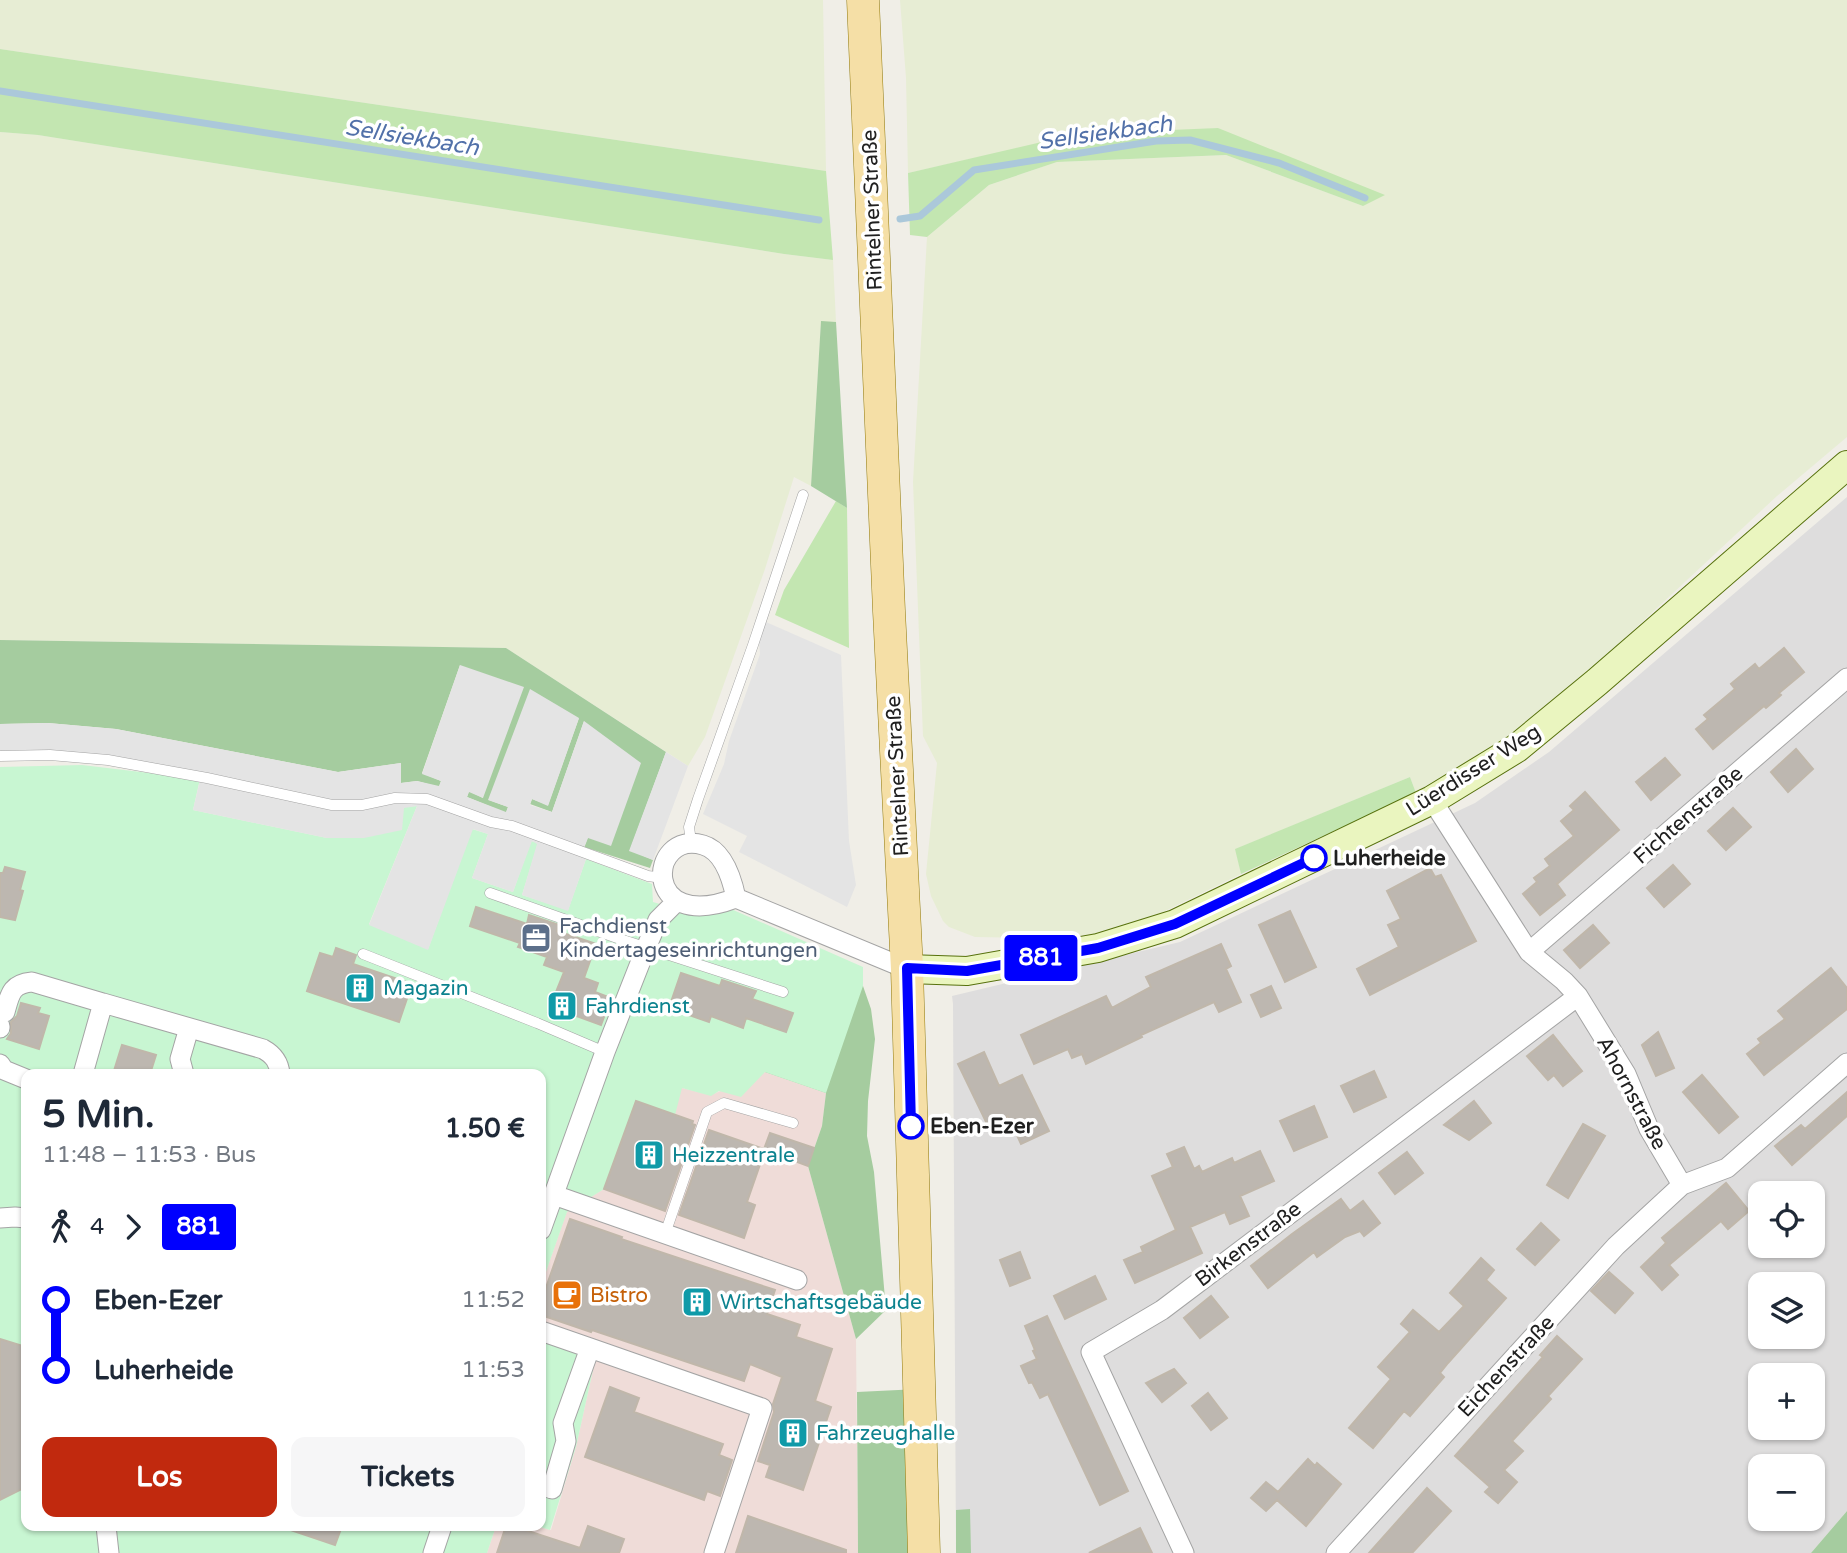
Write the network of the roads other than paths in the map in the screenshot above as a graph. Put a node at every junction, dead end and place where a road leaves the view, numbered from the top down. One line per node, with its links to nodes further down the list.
1 (863, 0): 15 (main road, Rintelner Straße)
2 (1847, 465): 6 (main road, Lüerdisser Weg)
3 (803, 495): 7 (lane)
4 (1847, 678): 13 (street, Fichtenstraße)
5 (0, 756): 8 (lane)
6 (1432, 800): 13 (street, Ahornstraße); 15 (main road, Lüerdisser Weg)
7 (691, 842): 8 (street); 10 (street)
8 (664, 869): 11 (street)
9 (490, 893): 12 (lane)
10 (736, 898): 11 (street); 15 (street)
11 (677, 901): 12 (street)
12 (646, 948): 16 (lane); 21 (street)
13 (1529, 952): 17 (street, Ahornstraße)
14 (363, 954): 21 (lane)
15 (907, 968): 44 (main road, Rintelner Straße)
16 (783, 992)
17 (1577, 996): 29 (street, Ahornstraße); 45 (street, Birkenstraße)
18 (103, 1003): 19 (street); 20 (street); 24 (street)
19 (2, 1022)
20 (189, 1028): 25 (street); 26 (street)
21 (605, 1052): 30 (street)
22 (1847, 1063): 29 (street)
23 (0, 1065): 27 (street)
24 (84, 1069)
25 (183, 1069)
26 (279, 1069)
27 (21, 1077)
28 (793, 1123): 34 (lane)
29 (1682, 1185): 46 (street, Eichenstraße)
30 (554, 1195): 32 (street); 34 (street)
31 (21, 1217): 33 (street)
32 (546, 1217)
33 (0, 1219)
34 (665, 1234): 35 (street)
35 (797, 1280)
36 (546, 1333): 37 (street)
37 (590, 1348): 38 (street); 43 (street)
38 (546, 1487)
39 (107, 1531): 41 (street)
40 (440, 1531): 42 (street)
41 (109, 1553)
42 (433, 1553)
43 (714, 1553)
44 (924, 1553)
45 (1184, 1553)
46 (1336, 1553)

